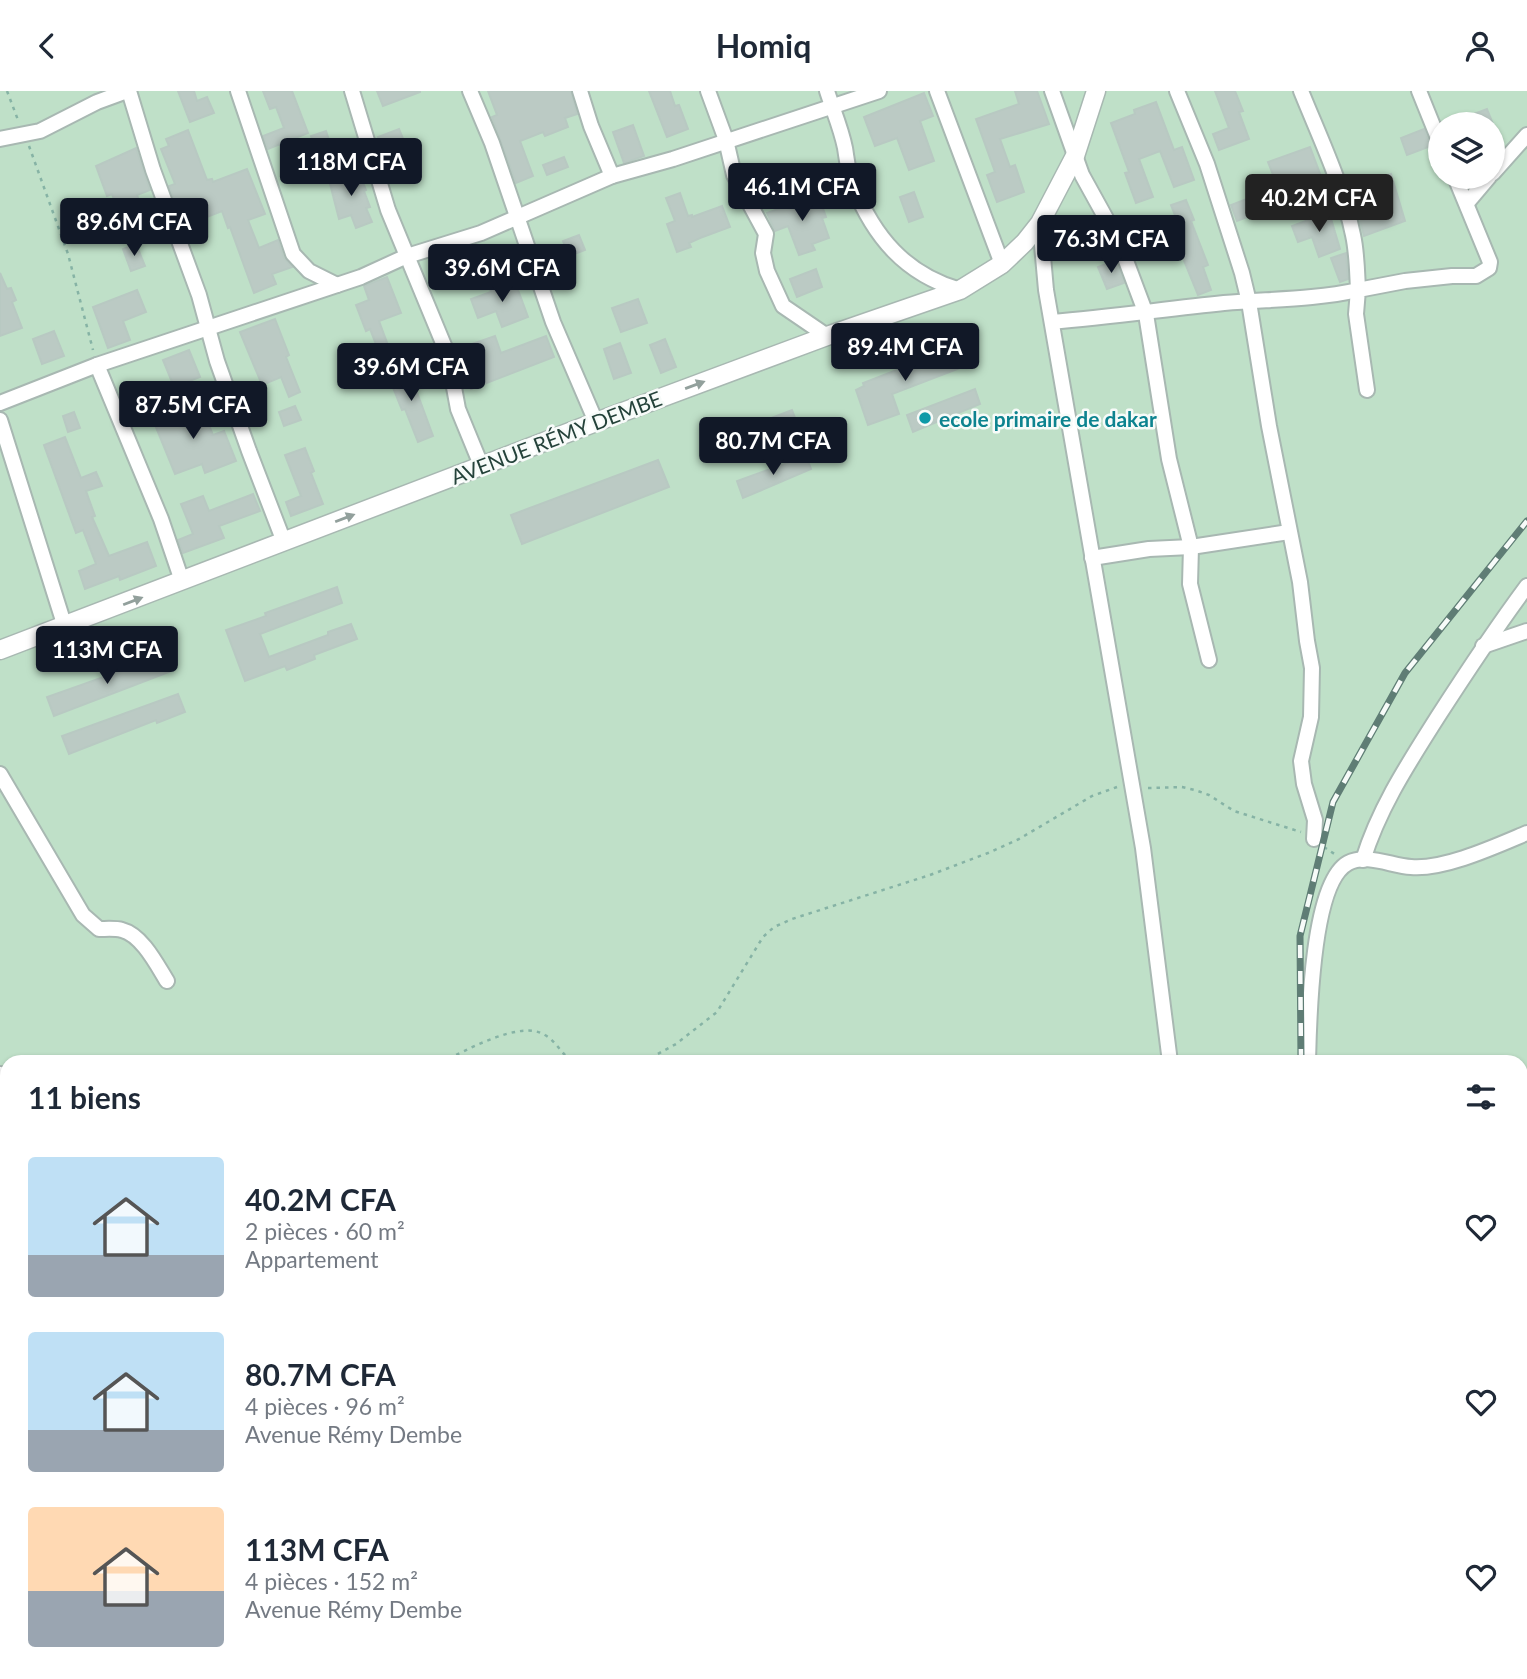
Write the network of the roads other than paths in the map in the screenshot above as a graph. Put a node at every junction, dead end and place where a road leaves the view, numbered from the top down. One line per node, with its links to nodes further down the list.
1 (128, 91): 18 (street); 36 (street)
2 (238, 91): 30 (street)
3 (352, 91): 28 (street)
4 (470, 91): 26 (street)
5 (580, 91): 22 (street)
6 (708, 91): 19 (street)
7 (827, 91): 15 (street)
8 (879, 91): 15 (street)
9 (937, 91): 29 (street)
10 (1052, 91): 20 (street)
11 (1096, 91): 20 (street, AVENUE RÉMY DEMBE)
12 (1177, 91): 33 (street)
13 (1301, 91): 32 (street)
14 (1419, 91): 16 (street)
15 (832, 107): 19 (street); 31 (street)
16 (1428, 113)
17 (1527, 135): 21 (street)
18 (0, 139)
19 (726, 140): 22 (street); 37 (street)
20 (1075, 156): 27 (street, AVENUE RÉMY DEMBE); 34 (street)
21 (1505, 159)
22 (612, 176): 26 (street)
23 (1461, 189): 25 (street)
24 (1479, 189): 25 (street)
25 (1467, 203): 32 (street)
26 (519, 218): 28 (street); 42 (street)
27 (1040, 223): 29 (street, AVENUE RÉMY DEMBE); 35 (street)
28 (407, 256): 30 (street); 43 (street)
29 (1002, 264): 31 (street, AVENUE RÉMY DEMBE)
30 (337, 285): 36 (street)
31 (960, 290): 37 (street, AVENUE RÉMY DEMBE)
32 (1358, 290): 33 (street); 39 (street)
33 (1249, 302): 34 (street); 44 (street)
34 (1146, 314): 35 (street); 46 (street)
35 (1052, 322): 47 (street)
36 (208, 329): 38 (street); 45 (street)
37 (827, 336): 42 (street, AVENUE RÉMY DEMBE, one-way to 37)
38 (97, 365): 40 (street); 48 (street)
39 (1367, 390)
40 (0, 403)
41 (0, 420): 50 (street)
42 (596, 422): 43 (street, AVENUE RÉMY DEMBE)
43 (481, 465): 45 (street, AVENUE RÉMY DEMBE, one-way to 43)
44 (1289, 532): 46 (street); 57 (street)
45 (284, 541): 48 (street, AVENUE RÉMY DEMBE)
46 (1191, 547): 47 (street); 54 (street)
47 (1092, 558): 60 (street)
48 (182, 582): 50 (street, AVENUE RÉMY DEMBE, one-way to 48)
49 (1525, 592): 52 (street)
50 (65, 627): 53 (street, AVENUE RÉMY DEMBE)
51 (1527, 631): 52 (street)
52 (1483, 646): 58 (street)
53 (0, 650)
54 (1209, 660)
55 (0, 774): 59 (street)
56 (1527, 833): 58 (street)
57 (1314, 839)
58 (1363, 860): 61 (street)
59 (167, 981)
60 (1169, 1055)
61 (1308, 1055)

